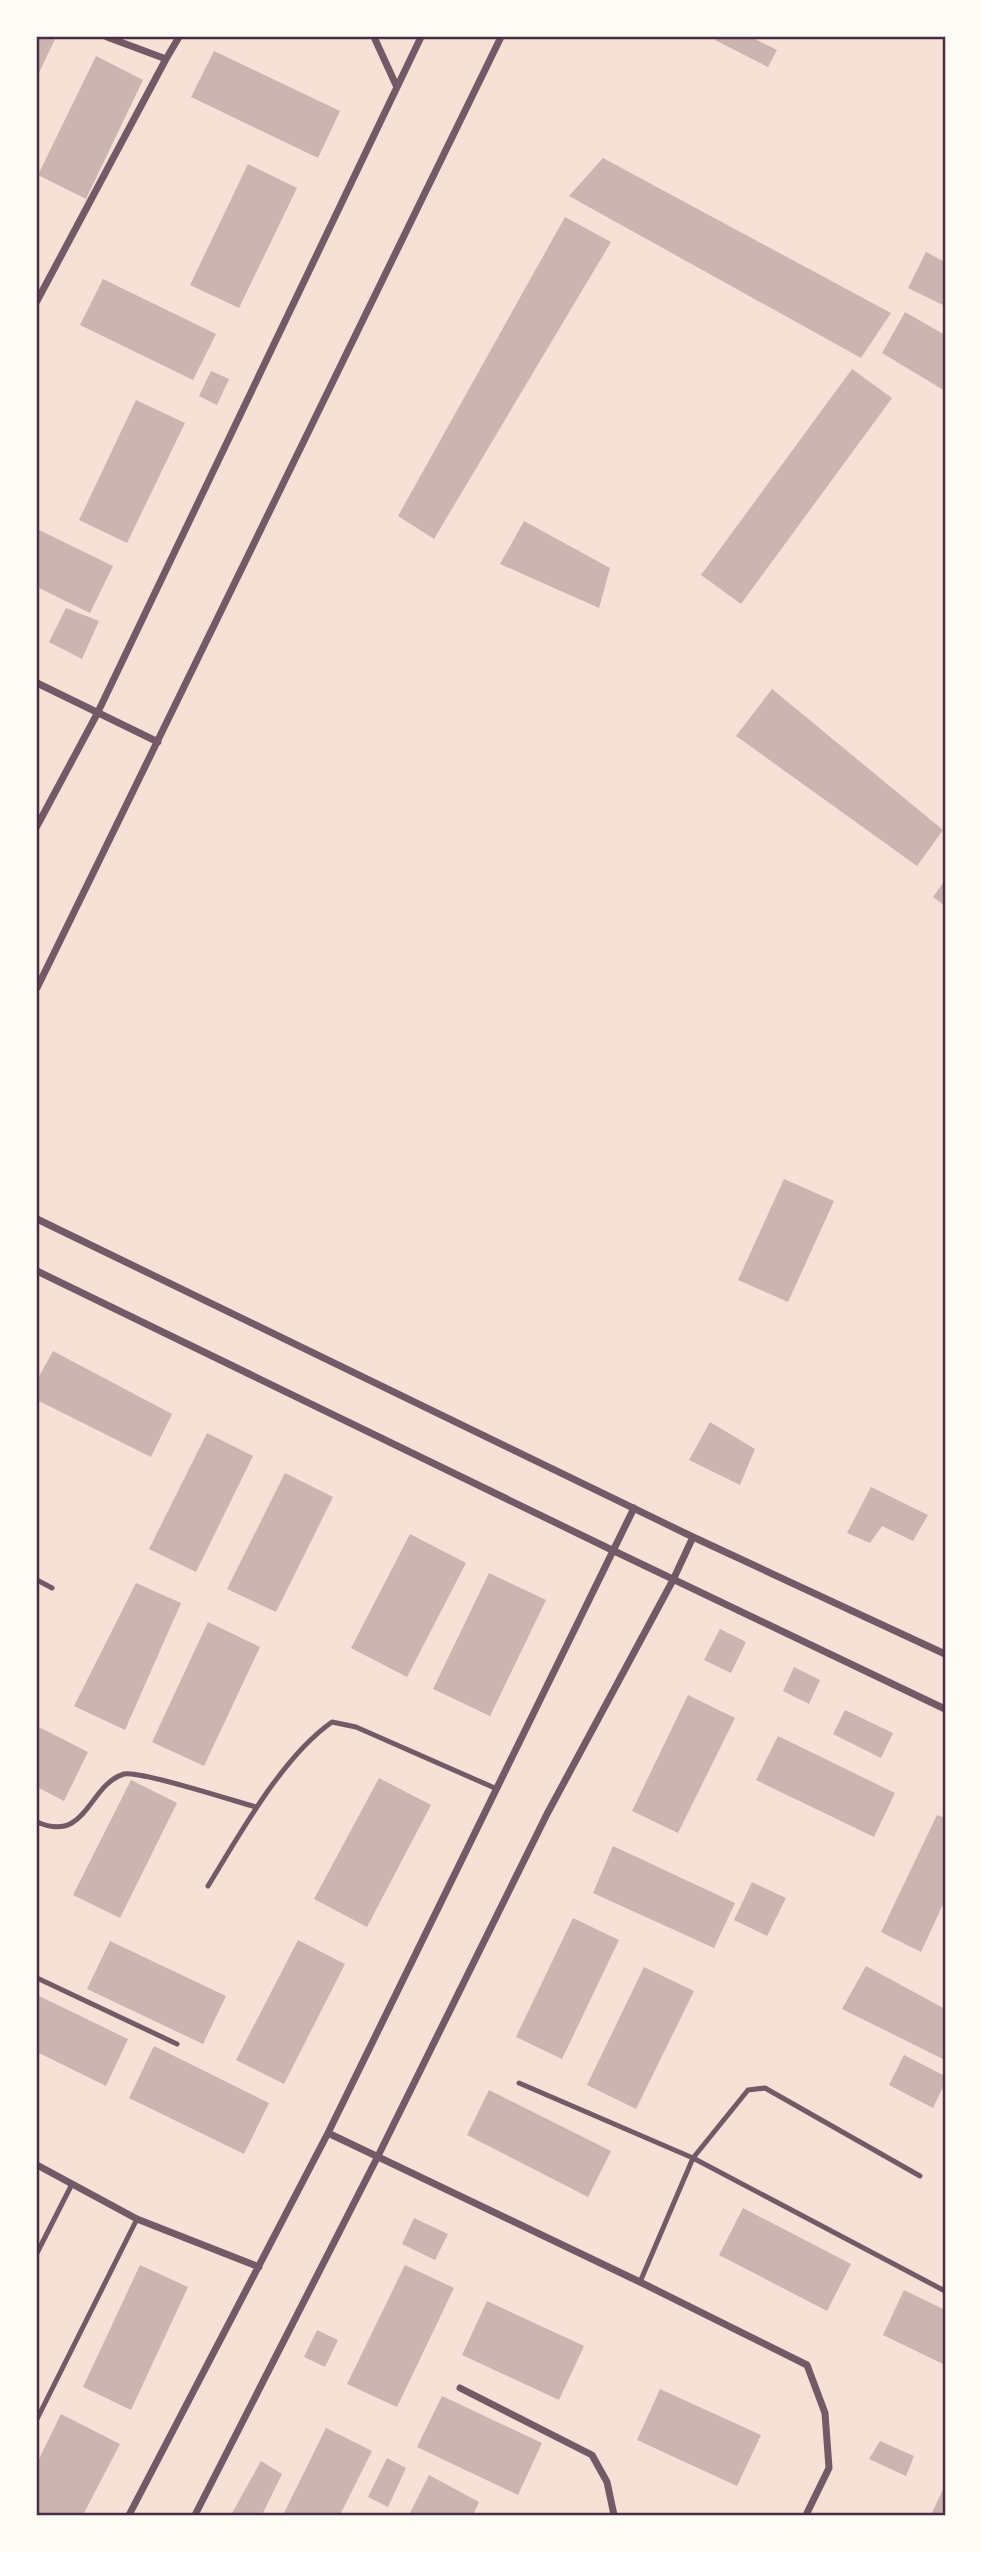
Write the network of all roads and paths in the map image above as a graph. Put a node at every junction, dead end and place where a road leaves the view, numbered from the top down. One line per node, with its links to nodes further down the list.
1 (107, 37): 6 (street)
2 (179, 37): 6 (street)
3 (374, 37): 7 (street)
4 (421, 37): 7 (street)
5 (500, 37): 11 (street)
6 (166, 59): 8 (street)
7 (396, 85): 10 (street)
8 (37, 301)
9 (37, 683): 10 (street)
10 (97, 714): 11 (street); 12 (street)
11 (158, 742): 13 (street)
12 (37, 826)
13 (37, 988)
14 (37, 1219): 16 (street)
15 (37, 1271): 18 (street)
16 (634, 1508): 17 (street); 18 (street)
17 (693, 1537): 20 (street); 22 (street)
18 (612, 1550): 20 (street); 24 (street)
19 (37, 1580): 21 (lane)
20 (673, 1580): 23 (street); 32 (street)
21 (52, 1588)
22 (945, 1654)
23 (945, 1709)
24 (497, 1789): 25 (lane); 31 (street)
25 (256, 1807): 26 (lane); 27 (lane)
26 (37, 1822)
27 (208, 1886)
28 (37, 1978): 29 (lane)
29 (177, 2045)
30 (519, 2083): 33 (lane)
31 (327, 2133): 32 (street); 39 (street)
32 (377, 2158): 40 (street); 45 (street)
33 (694, 2158): 35 (lane); 40 (lane); 41 (lane)
34 (37, 2165): 36 (street)
35 (920, 2176)
36 (72, 2184): 37 (street); 38 (lane)
37 (137, 2219): 39 (street); 43 (lane)
38 (37, 2253)
39 (259, 2267): 44 (street)
40 (640, 2282): 47 (street)
41 (945, 2291)
42 (460, 2388): 46 (street)
43 (37, 2420)
44 (129, 2515)
45 (195, 2515)
46 (614, 2515)
47 (806, 2515)

